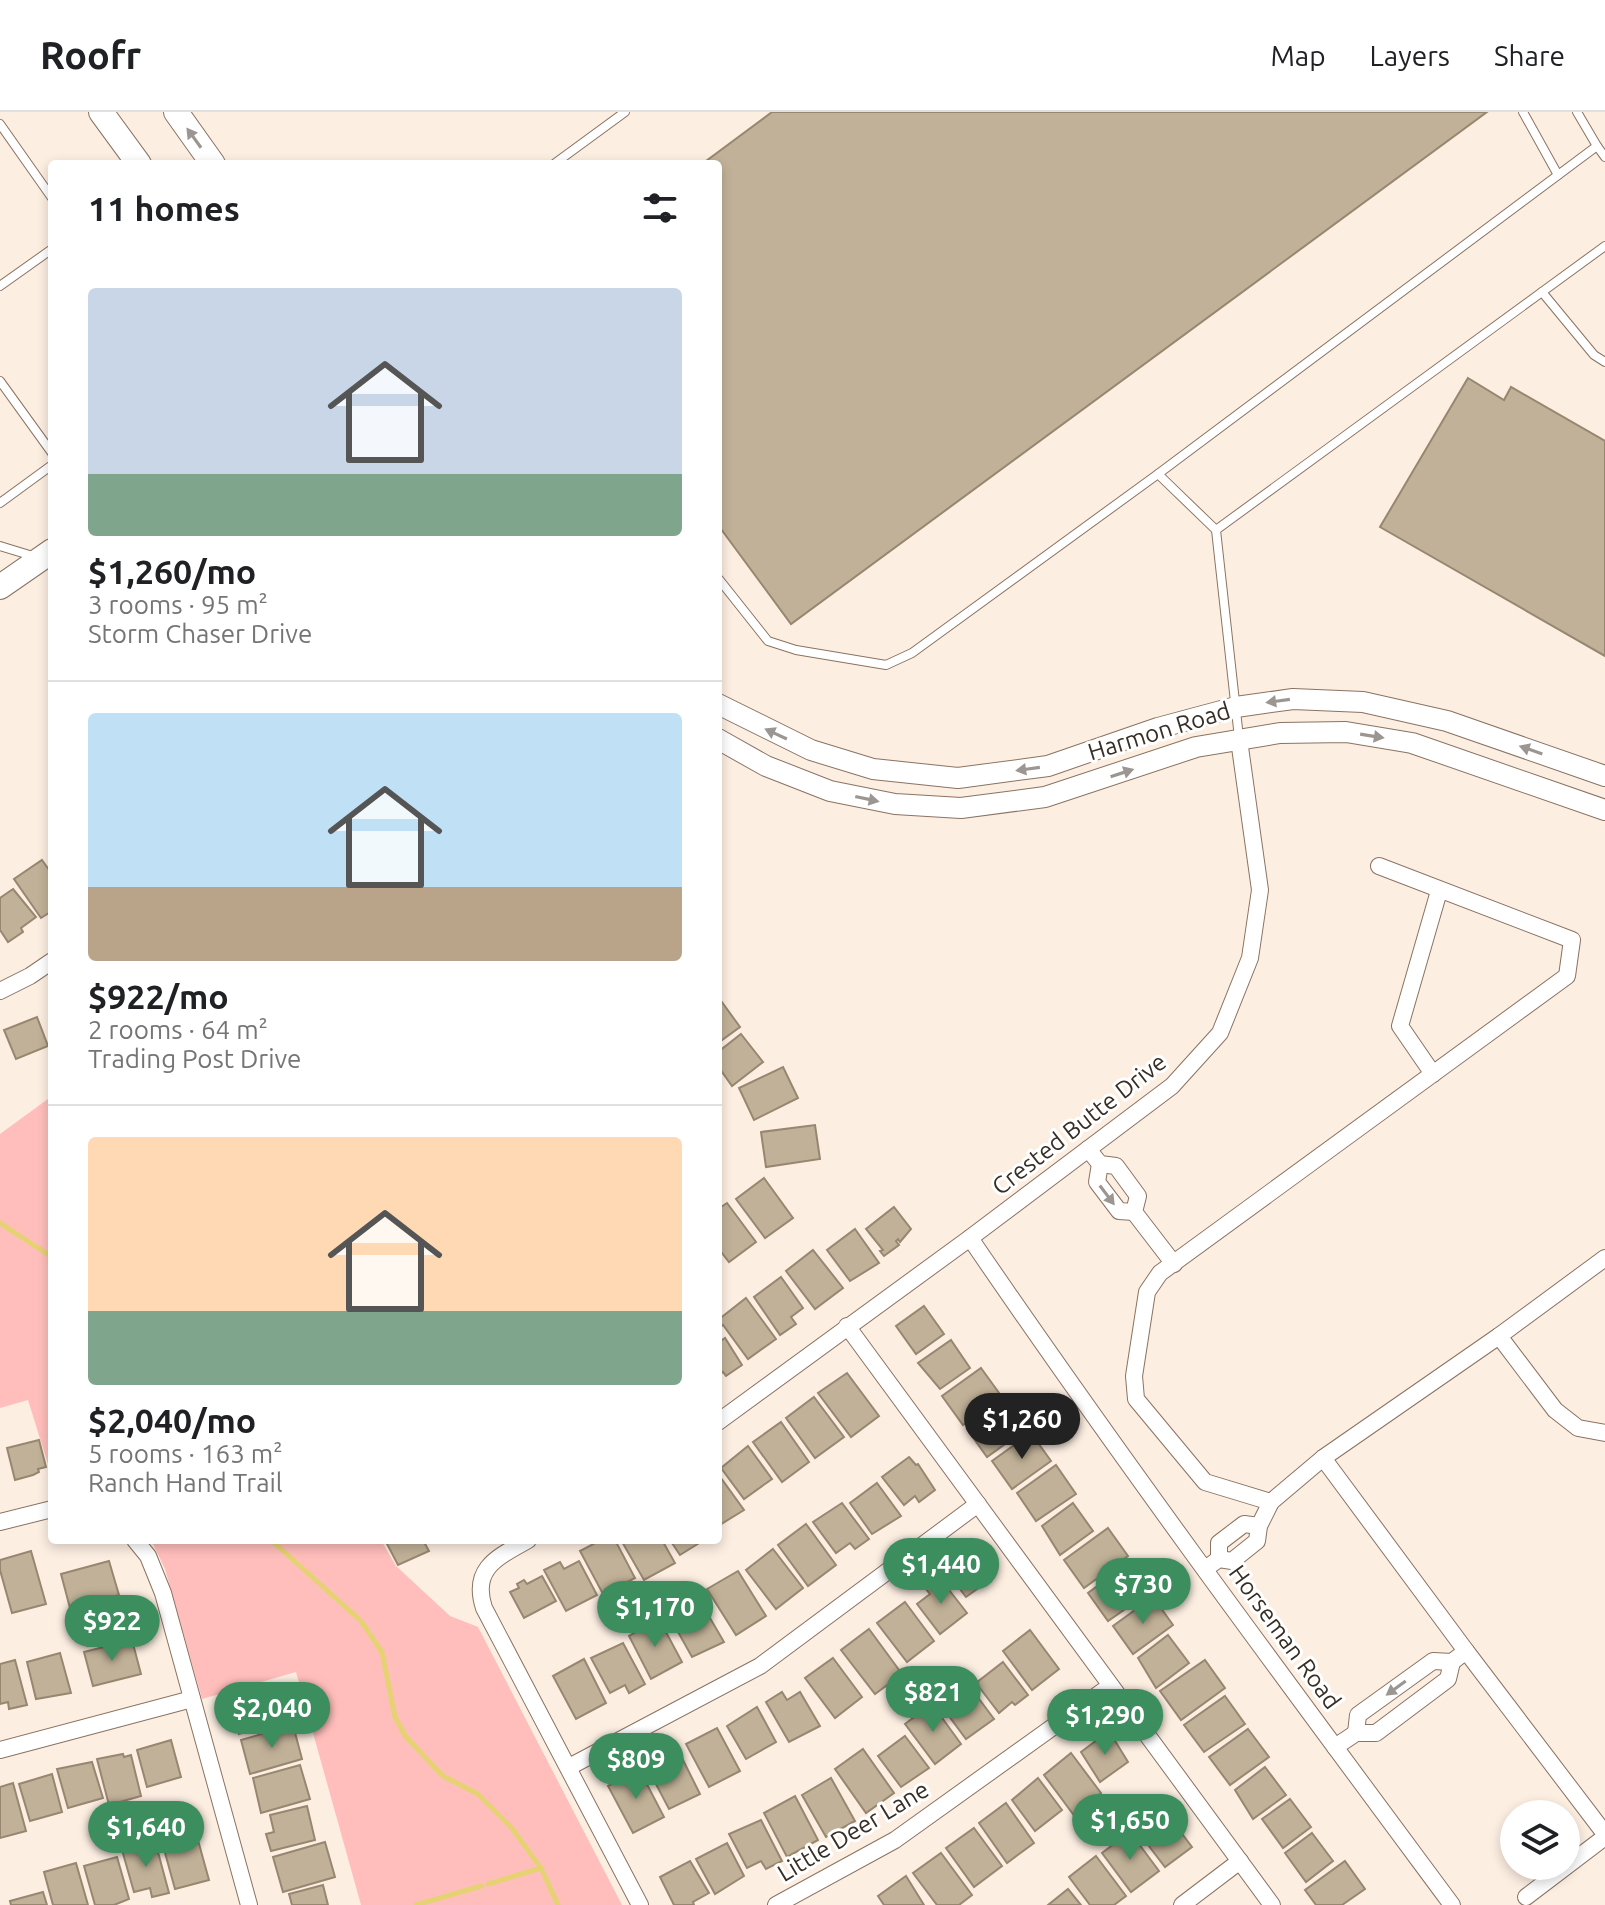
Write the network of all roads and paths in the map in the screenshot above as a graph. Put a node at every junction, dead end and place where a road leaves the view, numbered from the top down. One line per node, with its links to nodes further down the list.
1 (101, 112): 9 (main road)
2 (176, 112): 10 (main road, one-way to 2)
3 (625, 112): 11 (lane)
4 (1523, 112): 12 (lane)
5 (1577, 112): 7 (lane)
6 (0, 124): 13 (lane)
7 (1597, 146): 8 (lane); 12 (lane)
8 (1605, 157)
9 (136, 160)
10 (210, 160)
11 (559, 160)
12 (1558, 175): 22 (lane)
13 (48, 192)
14 (1605, 246): 17 (lane)
15 (48, 253): 16 (lane)
16 (0, 286)
17 (1542, 292): 18 (lane); 24 (lane)
18 (1605, 362)
19 (0, 381): 20 (lane)
20 (48, 447)
21 (48, 468): 23 (lane)
22 (1158, 474): 24 (lane); 27 (lane)
23 (0, 503)
24 (1216, 530): 30 (lane)
25 (0, 546): 26 (lane)
26 (47, 554): 28 (main road)
27 (722, 583)
28 (0, 587)
29 (722, 706): 30 (street, Harmon Road, one-way to 29)
30 (1236, 707): 31 (lane); 33 (street, Harmon Road, one-way to 30)
31 (1239, 740): 32 (street, Harmon Road, one-way to 31); 34 (street, Harmon Road, one-way to 34); 40 (street, Crested Butte Drive)
32 (722, 741)
33 (1605, 776)
34 (1605, 810)
35 (1379, 866): 36 (street)
36 (1439, 891): 39 (street); 39 (street)
37 (48, 970): 38 (street)
38 (0, 991)
39 (1433, 1074): 45 (street)
40 (1088, 1149): 41 (street); 43 (street, Crested Butte Drive)
41 (1100, 1164): 42 (street, one-way to 42); 42 (street)
42 (1134, 1212): 45 (street)
43 (970, 1238): 46 (street, Crested Butte Drive); 57 (street, Horseman Road)
44 (1605, 1258): 47 (street)
45 (1174, 1264): 51 (street)
46 (847, 1326): 48 (street, Crested Butte Drive); 52 (street)
47 (1499, 1336): 49 (street); 50 (street)
48 (722, 1419)
49 (1605, 1433)
50 (1323, 1458): 51 (street); 58 (street)
51 (1271, 1502): 57 (street)
52 (978, 1504): 59 (street); 64 (street)
53 (48, 1510): 54 (street)
54 (0, 1522)
55 (138, 1544): 60 (street)
56 (521, 1544): 64 (street)
57 (1212, 1564): 62 (street, Horseman Road)
58 (1459, 1657): 61 (street); 61 (street, one-way to 61); 65 (street)
59 (1110, 1686): 66 (street); 70 (street, Little Deer Lane)
60 (192, 1699): 63 (street); 68 (street)
61 (1356, 1733): 62 (street)
62 (1335, 1747): 73 (street, Horseman Road)
63 (0, 1750)
64 (569, 1767): 69 (street)
65 (1605, 1835): 67 (street)
66 (1240, 1861): 71 (street); 72 (street)
67 (1526, 1897)
68 (249, 1905)
69 (640, 1905)
70 (776, 1905)
71 (1182, 1905)
72 (1272, 1905)
73 (1452, 1905)

